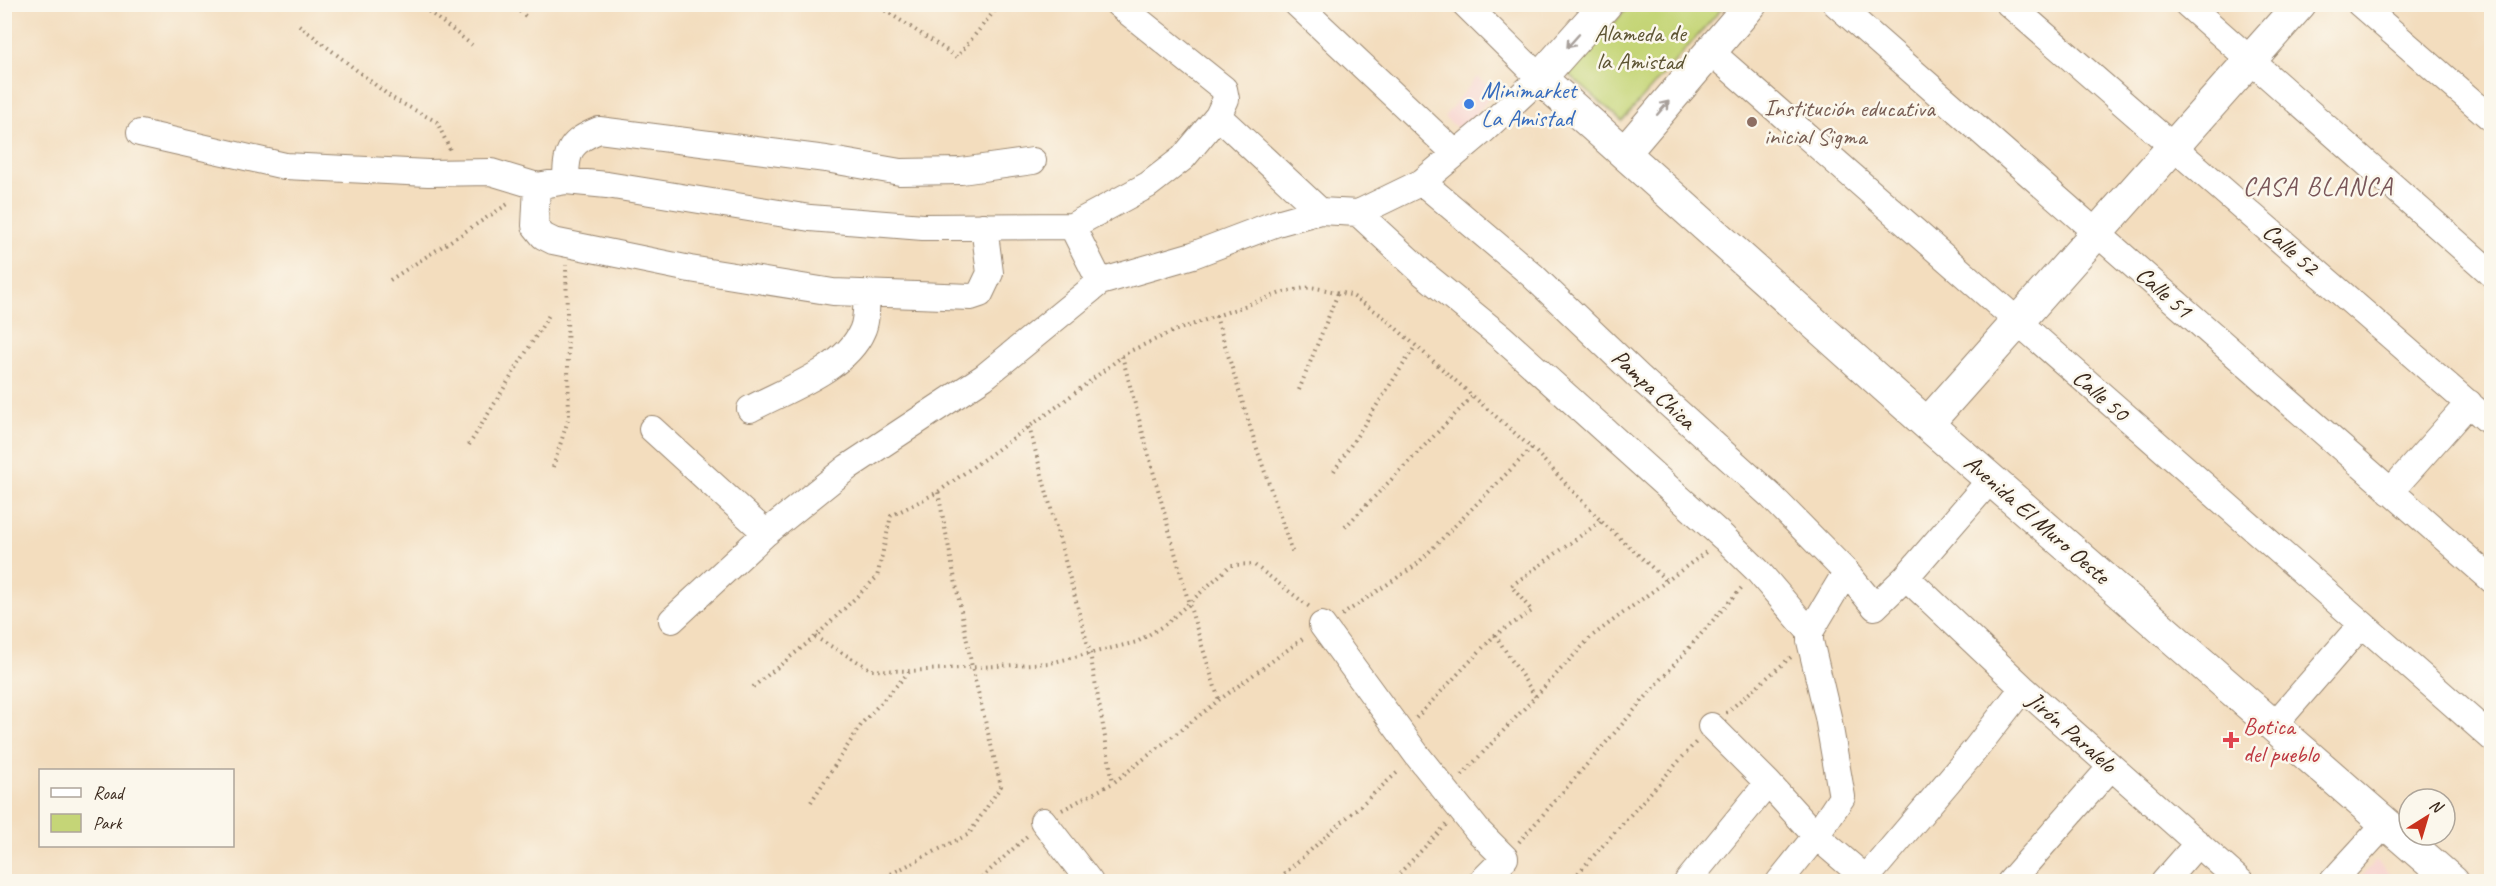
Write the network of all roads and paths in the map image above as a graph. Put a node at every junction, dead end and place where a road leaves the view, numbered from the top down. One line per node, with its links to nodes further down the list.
1 (419, 4): 17 (path)
2 (510, 4): 15 (path)
3 (875, 4): 4 (path)
4 (1000, 4)
5 (1118, 4): 21 (street)
6 (1465, 4): 20 (street)
7 (1606, 4): 20 (street, one-way to 20)
8 (1751, 4): 18 (street)
9 (1836, 4): 36 (street, Calle 51)
10 (2009, 4): 24 (street, Calle 52)
11 (2187, 4): 19 (street)
12 (2300, 4): 19 (street)
13 (2360, 4): 22 (street)
14 (1304, 7): 25 (street)
15 (528, 18)
16 (299, 25): 28 (path)
17 (472, 45)
18 (1711, 52): 26 (street, one-way to 18); 45 (street, Calle 50)
19 (2250, 60): 24 (street); 38 (street)
20 (1540, 78): 25 (street); 26 (street, Avenida El Muro Oeste)
21 (1218, 116): 32 (street); 35 (street)
22 (2492, 119)
23 (140, 133): 28 (street)
24 (2173, 147): 36 (street); 50 (street, Calle 52)
25 (1455, 153): 30 (street)
26 (1625, 153): 52 (street, Avenida El Muro Oeste)
27 (1033, 161): 29 (street)
28 (461, 172): 31 (street)
29 (566, 181): 31 (street); 34 (street)
30 (1422, 182): 33 (street); 69 (street, Pampa Chica)
31 (537, 186): 37 (street); 39 (path)
32 (1320, 211): 33 (street); 40 (street)
33 (1358, 213): 66 (street)
34 (984, 226): 35 (street); 42 (street)
35 (1072, 226): 40 (street)
36 (2096, 233): 45 (street); 62 (street, Calle 51)
37 (566, 243): 42 (street); 58 (path)
38 (2492, 274)
39 (390, 280)
40 (1100, 282): 65 (street)
41 (1338, 292): 44 (path); 46 (path); 48 (path)
42 (867, 294): 51 (street)
43 (549, 315): 56 (path)
44 (1216, 316): 47 (path); 67 (path)
45 (2018, 322): 52 (street); 76 (street, Calle 50)
46 (1416, 345): 49 (path); 59 (path)
47 (1122, 356): 54 (path); 73 (path)
48 (1299, 390)
49 (1473, 396): 57 (path); 64 (path)
50 (2469, 403): 53 (street, Calle 52); 62 (street)
51 (750, 409)
52 (1927, 424): 60 (street, Avenida El Muro Oeste)
53 (2492, 424)
54 (1029, 427): 61 (path); 80 (path)
55 (652, 429): 65 (street)
56 (469, 445)
57 (1532, 448): 63 (path); 75 (path)
58 (553, 467)
59 (1334, 471)
60 (1991, 479): 71 (street); 87 (street, Avenida El Muro Oeste)
61 (938, 492): 78 (path); 81 (path)
62 (2390, 492): 70 (street, Calle 51)
63 (1601, 521): 72 (path); 77 (path)
64 (1345, 527)
65 (766, 533): 74 (street)
66 (1724, 538): 68 (street); 72 (path)
67 (1293, 554)
68 (1757, 570): 79 (street); 101 (path)
69 (1846, 572): 71 (street, Pampa Chica); 79 (street)
70 (2489, 574)
71 (1906, 577): 84 (street, Jirón Paralelo)
72 (1668, 582): 85 (path)
73 (1189, 604): 75 (path); 80 (path); 86 (path)
74 (672, 620)
75 (1326, 624): 86 (path); 89 (street)
76 (2362, 624): 87 (street); 90 (street, Calle 50)
77 (1495, 635): 85 (path); 89 (path)
78 (814, 637): 82 (path); 83 (path)
79 (1810, 637): 88 (path); 99 (street)
80 (1090, 653): 81 (path); 93 (path)
81 (972, 667): 82 (path); 103 (path)
82 (909, 671): 96 (path)
83 (753, 687)
84 (2023, 688): 92 (street, Jirón Paralelo); 102 (street)
85 (1536, 698): 95 (path)
86 (1219, 700): 93 (path)
87 (2275, 724): 98 (street, Avenida El Muro Oeste)
88 (1711, 726): 94 (street); 109 (path)
89 (1401, 734): 91 (street)
90 (2492, 738)
91 (1417, 755): 95 (street); 106 (path)
92 (2111, 767): 100 (street, Jirón Paralelo); 112 (street)
93 (1113, 783): 97 (path)
94 (1768, 783): 99 (street); 110 (street)
95 (1455, 800): 101 (street); 107 (path)
96 (811, 802)
97 (1043, 821): 104 (path); 105 (street)
98 (2386, 823): 115 (street); 116 (street, Avenida El Muro Oeste)
99 (1816, 836): 102 (street); 111 (street)
100 (2198, 843): 113 (street); 114 (street, Jirón Paralelo)
101 (1505, 858): 108 (street)
102 (1866, 880)
103 (876, 882)
104 (977, 882)
105 (1090, 882)
106 (1275, 882)
107 (1391, 882)
108 (1481, 882)
109 (1570, 882)
110 (1687, 882)
111 (1779, 882)
112 (2010, 882)
113 (2164, 882)
114 (2241, 882)
115 (2332, 882)
116 (2453, 882)

